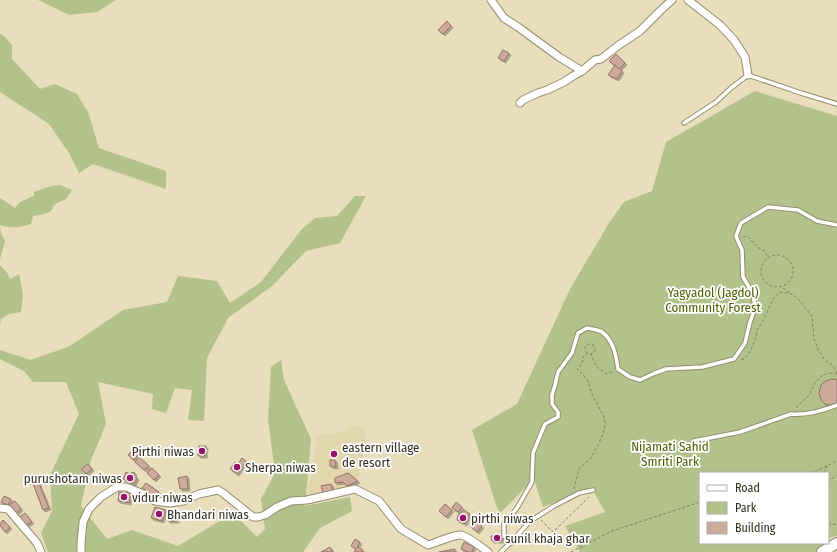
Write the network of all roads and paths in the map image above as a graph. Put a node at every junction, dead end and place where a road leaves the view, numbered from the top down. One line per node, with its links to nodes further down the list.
1 (492, 0): 4 (street)
2 (672, 0): 4 (street)
3 (688, 0): 5 (street)
4 (582, 71): 6 (street)
5 (748, 75): 7 (lane); 8 (lane)
6 (520, 103)
7 (837, 104)
8 (684, 123)
9 (837, 225): 10 (lane)
10 (738, 231): 11 (path); 16 (lane)
11 (768, 258): 12 (path); 12 (path)
12 (782, 287): 13 (path)
13 (792, 294): 16 (path); 18 (path)
14 (588, 353): 15 (path); 15 (path); 27 (path)
15 (591, 354): 17 (path)
16 (734, 359): 17 (lane)
17 (618, 369): 32 (lane)
18 (837, 374): 20 (path)
19 (837, 406): 20 (lane)
20 (791, 414): 21 (lane)
21 (694, 441)
22 (837, 461): 23 (path)
23 (827, 465): 24 (path); 25 (path)
24 (814, 472)
25 (824, 472)
26 (593, 490): 27 (lane)
27 (572, 497): 31 (lane)
28 (589, 497): 31 (path)
29 (699, 502): 38 (path)
30 (0, 508): 34 (street)
31 (533, 520): 32 (lane)
32 (511, 543): 37 (lane)
33 (837, 543): 39 (street)
34 (41, 552)
35 (81, 552): 36 (street)
36 (488, 552)
37 (501, 552)
38 (571, 552)
39 (822, 552)

